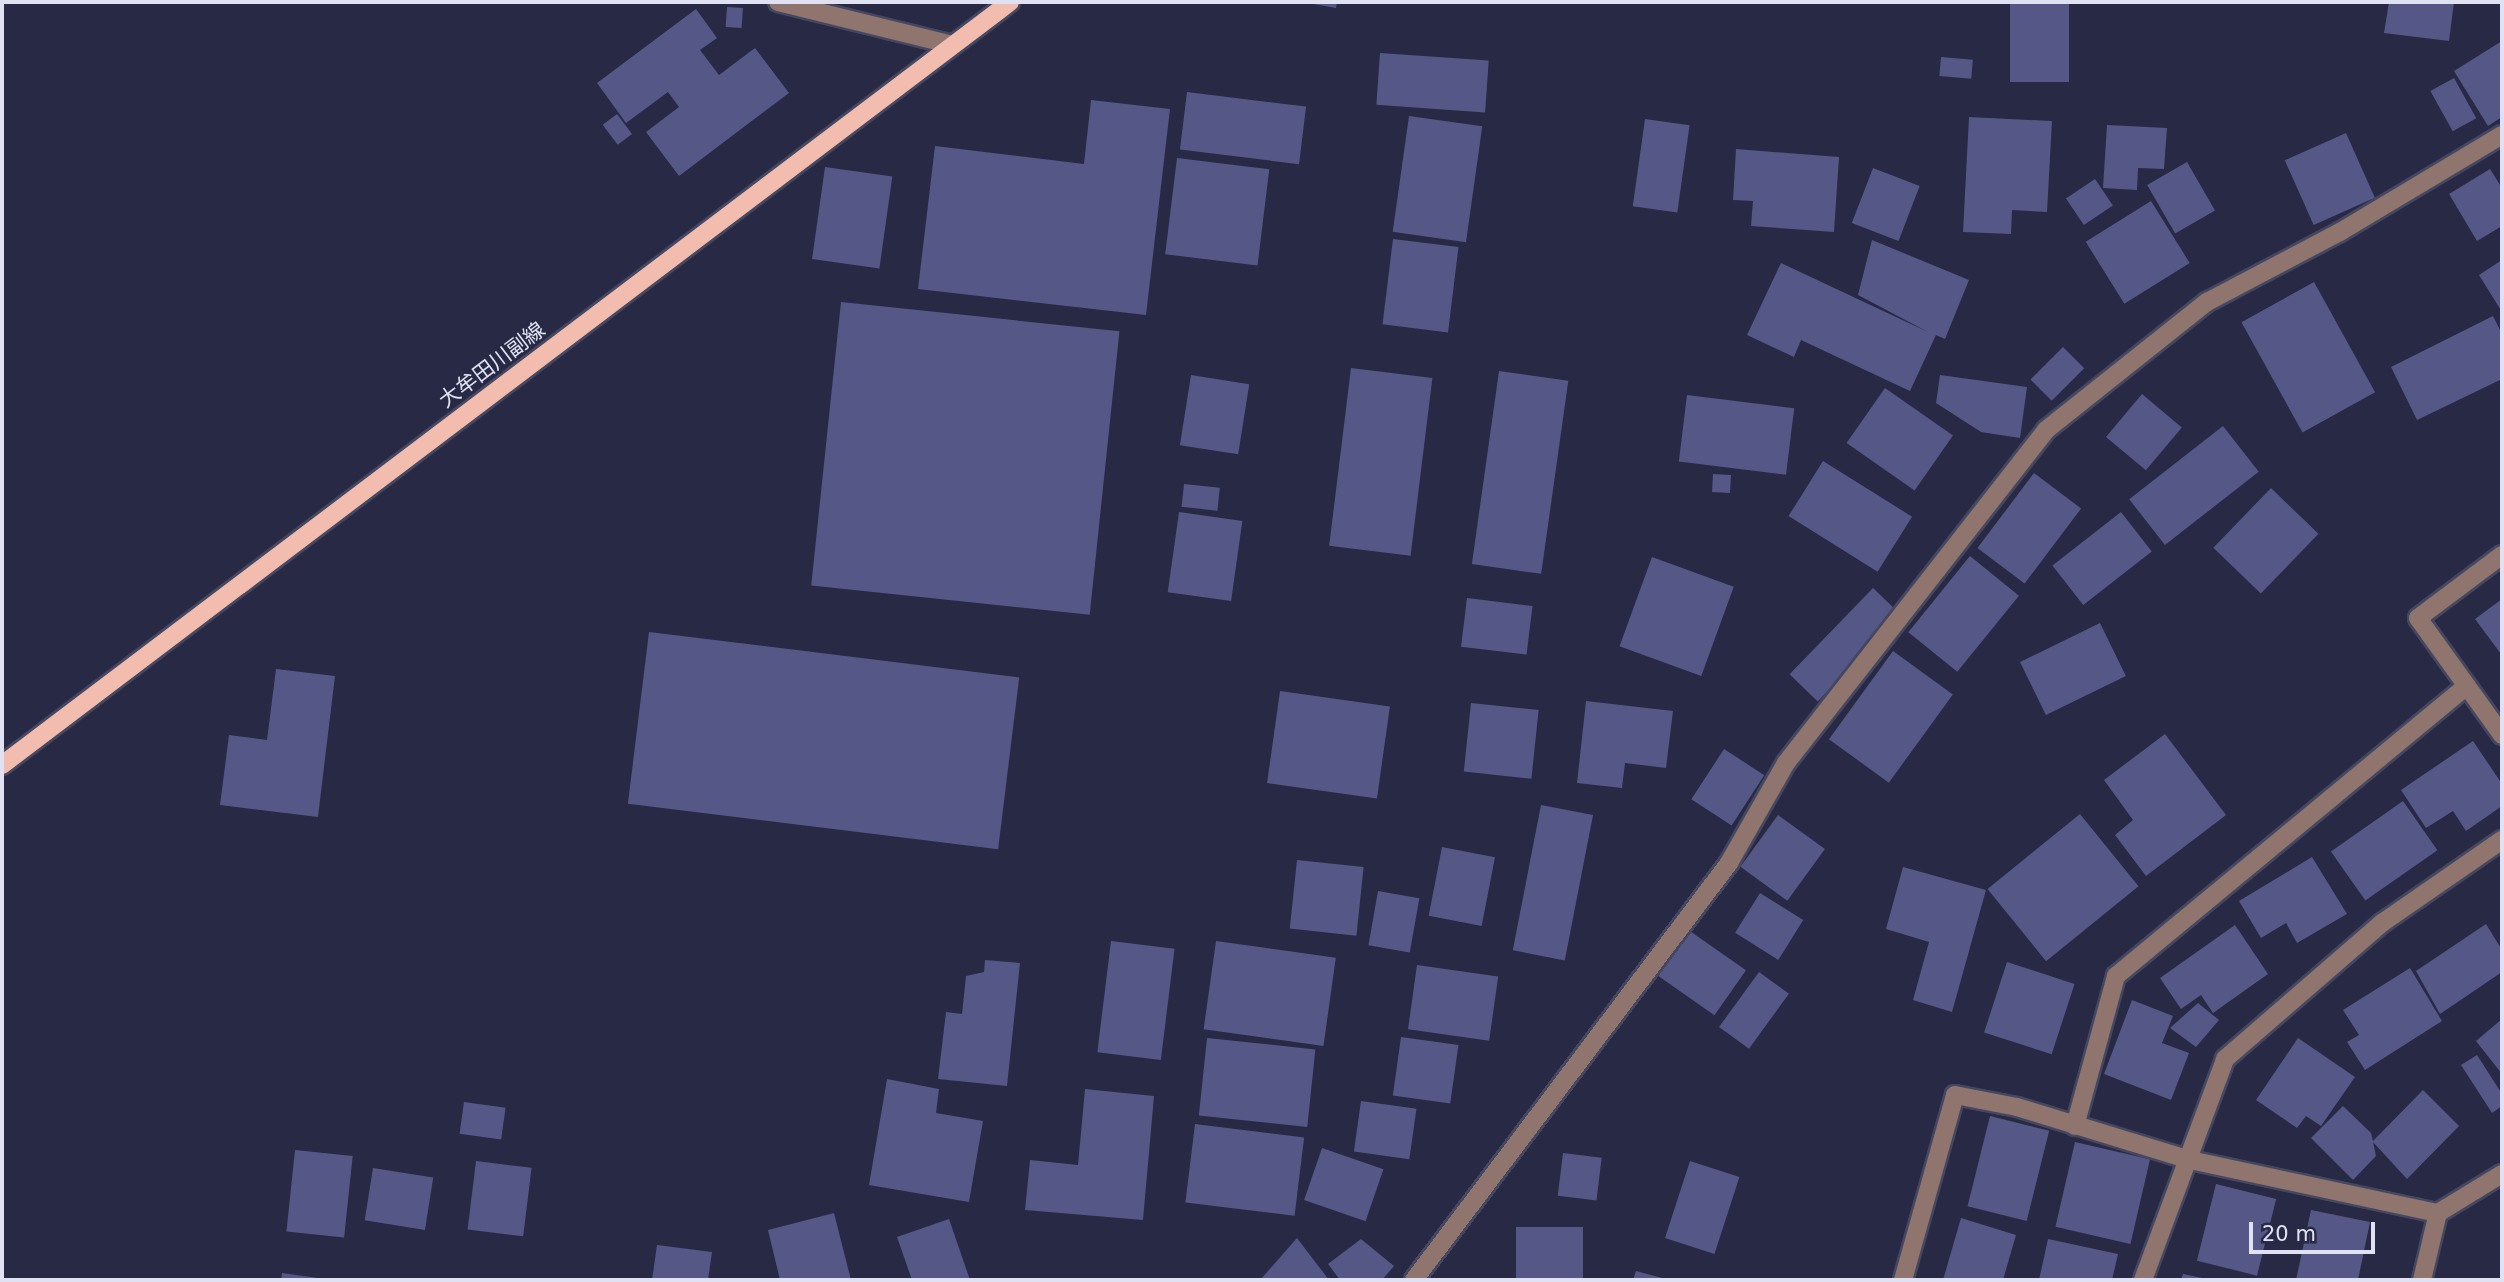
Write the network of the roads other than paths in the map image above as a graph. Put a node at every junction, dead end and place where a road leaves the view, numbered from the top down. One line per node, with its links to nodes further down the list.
1 (778, 2): 3 (street)
2 (1010, 2): 3 (main road, 大牟田川副線)
3 (953, 45): 8 (main road, 大牟田川副線)
4 (2502, 135): 14 (street)
5 (2502, 555): 6 (street)
6 (2466, 686): 7 (street); 10 (street)
7 (2502, 735)
8 (2, 765)
9 (2502, 840): 11 (street)
10 (2075, 1126): 11 (street); 15 (street)
11 (2190, 1160): 13 (street); 16 (street)
12 (2502, 1174): 13 (street)
13 (2438, 1213): 17 (street)
14 (1414, 1280)
15 (1903, 1280)
16 (2143, 1280)
17 (2422, 1280)

